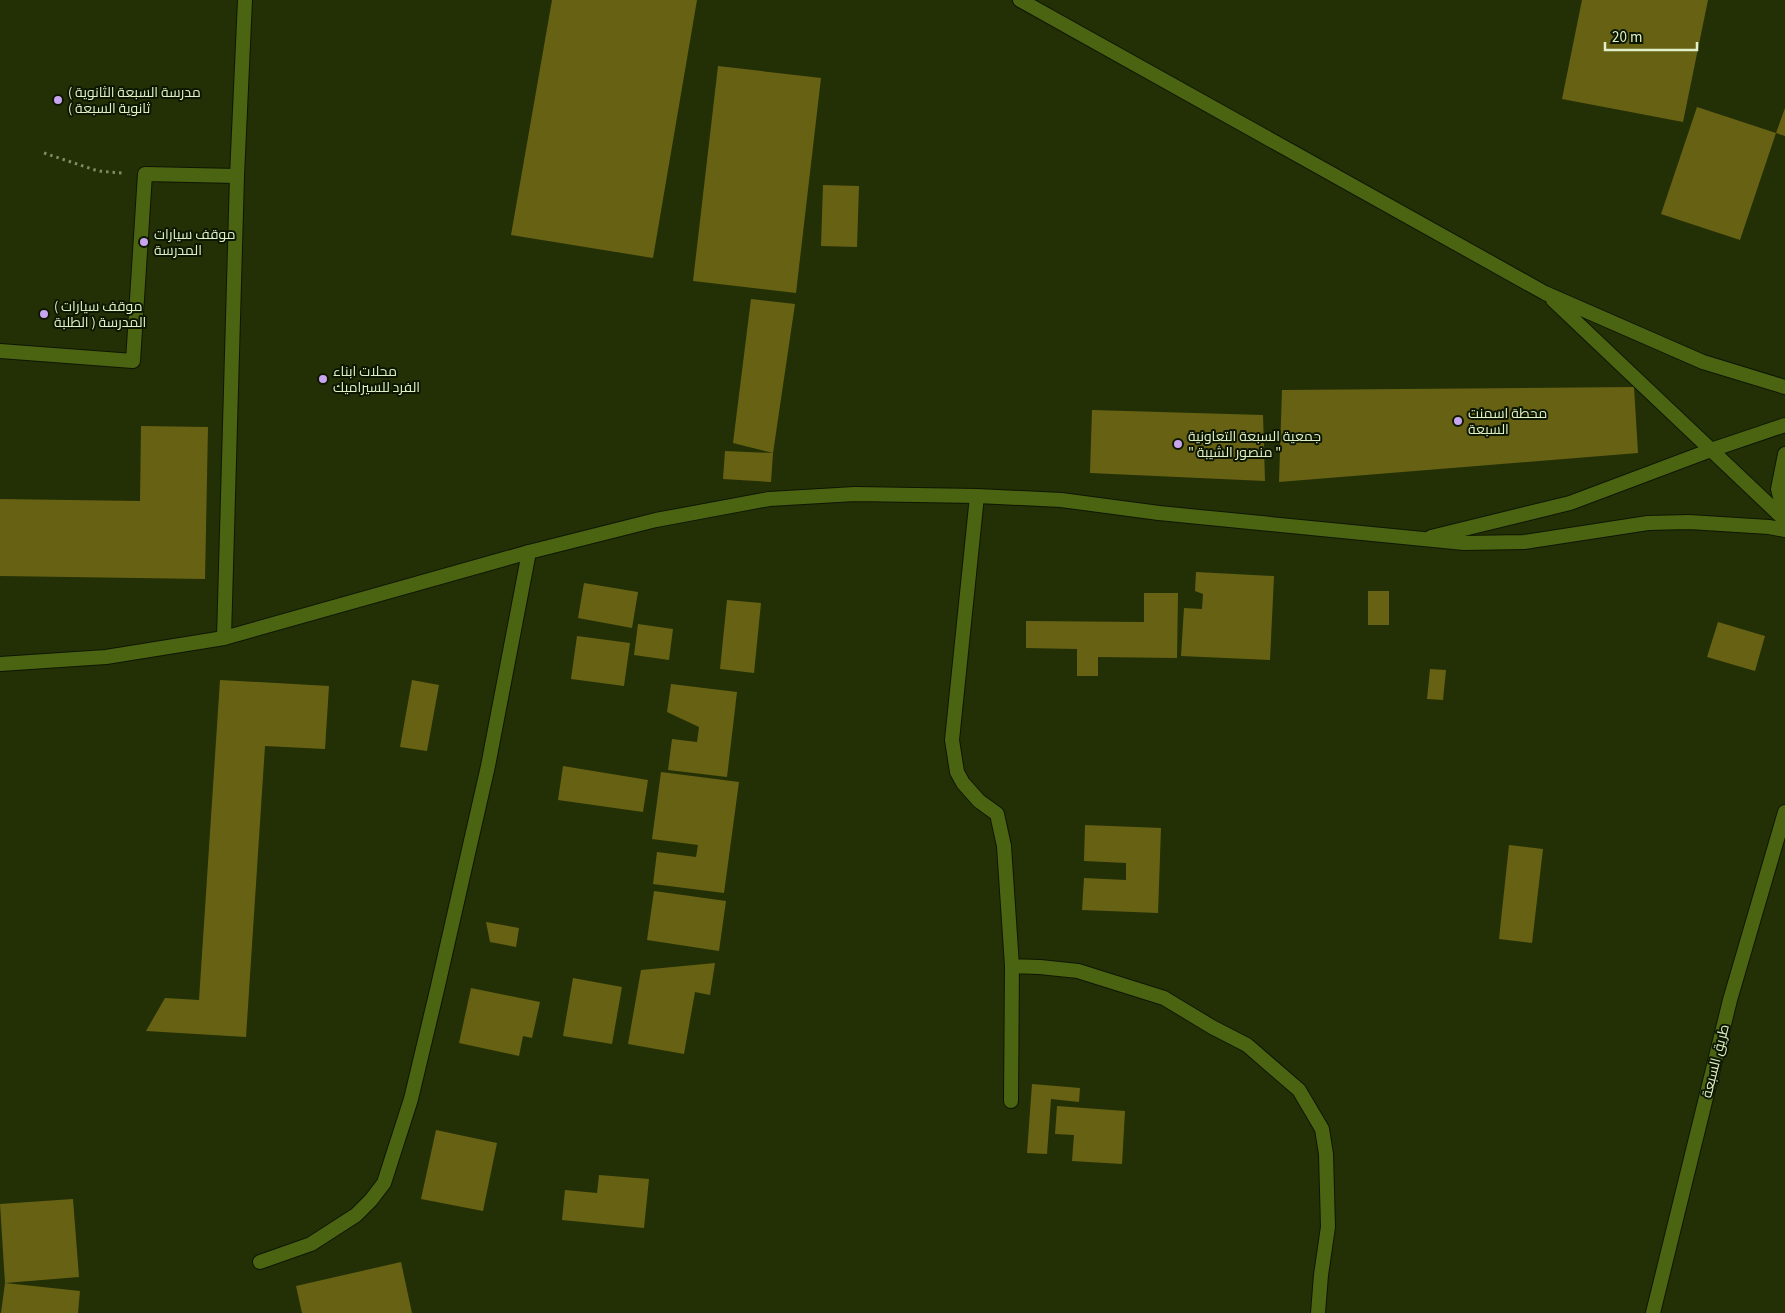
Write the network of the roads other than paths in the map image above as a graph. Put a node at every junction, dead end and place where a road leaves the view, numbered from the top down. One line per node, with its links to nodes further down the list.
1 (244, 0): 3 (street)
2 (1020, 0): 4 (street)
3 (237, 176): 5 (street); 15 (street)
4 (1545, 293): 6 (street); 8 (street)
5 (0, 351)
6 (1785, 387)
7 (1785, 424): 8 (street)
8 (1711, 450): 11 (street); 13 (street)
9 (1785, 454): 11 (street)
10 (977, 496): 13 (street); 14 (street); 18 (street)
11 (1785, 518)
12 (1785, 530): 13 (street)
13 (1418, 540)
14 (530, 552): 15 (street); 20 (street)
15 (224, 638): 16 (street)
16 (0, 664)
17 (1785, 812): 22 (street, طريق السبعة)
18 (1012, 966): 19 (street); 21 (street)
19 (1012, 1101)
20 (260, 1262)
21 (1318, 1313)
22 (1653, 1313)

